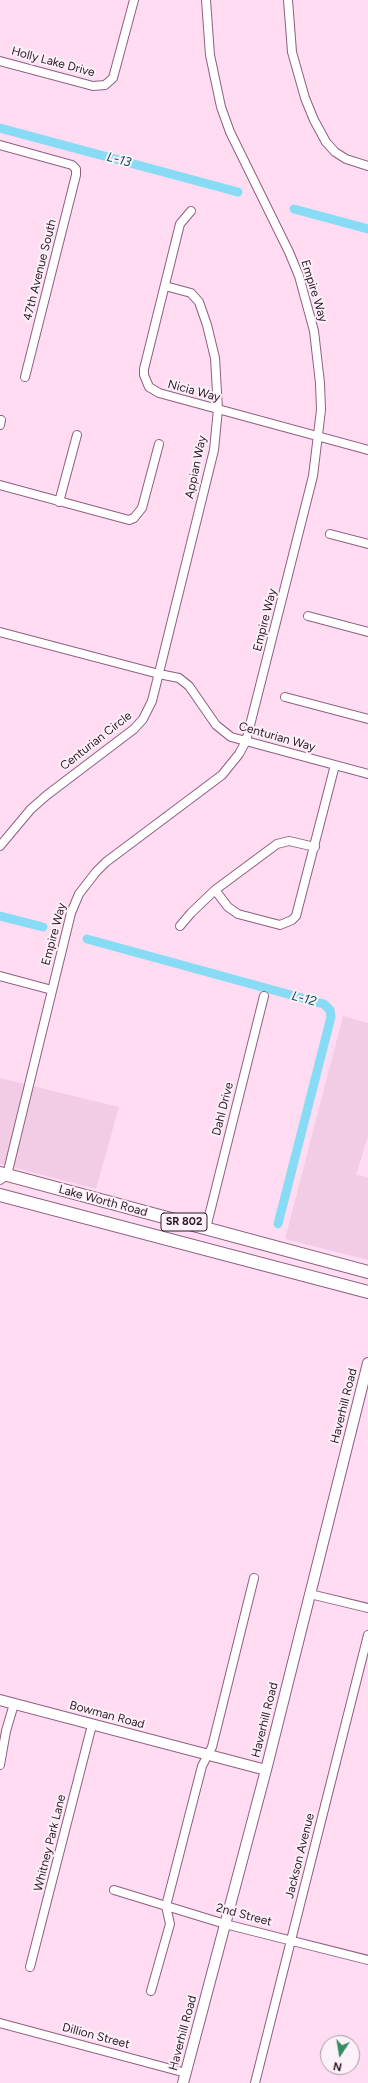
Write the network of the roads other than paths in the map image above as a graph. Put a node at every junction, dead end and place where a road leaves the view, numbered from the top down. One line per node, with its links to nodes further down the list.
1 (134, 0): 4 (street, Holly Lake Drive)
2 (206, 0): 12 (street, Empire Way)
3 (288, 0): 6 (street)
4 (0, 60)
5 (0, 145): 9 (street, 47th Avenue South)
6 (368, 166)
7 (191, 211): 8 (street, Nicia Way)
8 (165, 286): 10 (street, Appian Way); 10 (street, Nicia Way)
9 (25, 377)
10 (218, 409): 12 (street, Nicia Way); 22 (street, Appian Way)
11 (77, 435): 16 (street)
12 (319, 437): 14 (street, Nicia Way); 25 (street, Empire Way)
13 (159, 444): 16 (street)
14 (368, 450)
15 (0, 485): 16 (street)
16 (59, 502)
17 (330, 534): 18 (street)
18 (368, 544)
19 (308, 616): 21 (street)
20 (0, 632): 22 (street)
21 (368, 632)
22 (159, 674): 25 (street, Centurian Way); 28 (street, Centurian Circle)
23 (285, 697): 24 (street)
24 (368, 719)
25 (246, 742): 26 (street, Centurian Way); 33 (street, Empire Way)
26 (335, 765): 27 (street, Centurian Way); 29 (street)
27 (368, 774)
28 (0, 846)
29 (314, 847): 30 (street); 30 (street)
30 (216, 890): 31 (street)
31 (180, 926)
32 (0, 976): 33 (street)
33 (52, 990): 35 (street, Empire Way)
34 (264, 996): 37 (street, Dahl Drive)
35 (2, 1176): 37 (main road, Lake Worth Road / SR 802)
36 (0, 1195): 39 (main road, Lake Worth Road / SR 802)
37 (206, 1228): 38 (main road, Lake Worth Road / SR 802)
38 (368, 1272)
39 (368, 1292)
40 (368, 1363): 42 (street, Haverhill Road)
41 (254, 1578): 48 (street)
42 (310, 1594): 43 (street); 50 (street, Haverhill Road)
43 (368, 1608)
44 (368, 1636): 54 (street, Jackson Avenue)
45 (0, 1700): 46 (street, Bowman Road)
46 (14, 1704): 47 (street, Bowman Road); 49 (street)
47 (92, 1725): 48 (street, Bowman Road); 56 (street, Whitney Park Lane)
48 (208, 1756): 50 (street, Bowman Road); 52 (street)
49 (0, 1765)
50 (266, 1770): 53 (street, Haverhill Road)
51 (114, 1890): 52 (street, 2nd Street)
52 (166, 1906): 53 (street, 2nd Street); 57 (street)
53 (225, 1924): 54 (street, 2nd Street); 59 (street, Haverhill Road)
54 (291, 1940): 55 (street, 2nd Street); 61 (street, Jackson Avenue)
55 (368, 1960)
56 (30, 1967)
57 (151, 1991)
58 (0, 2023): 59 (street, Dillion Street)
59 (186, 2072): 60 (street, Haverhill Road)
60 (184, 2083)
61 (255, 2083)

